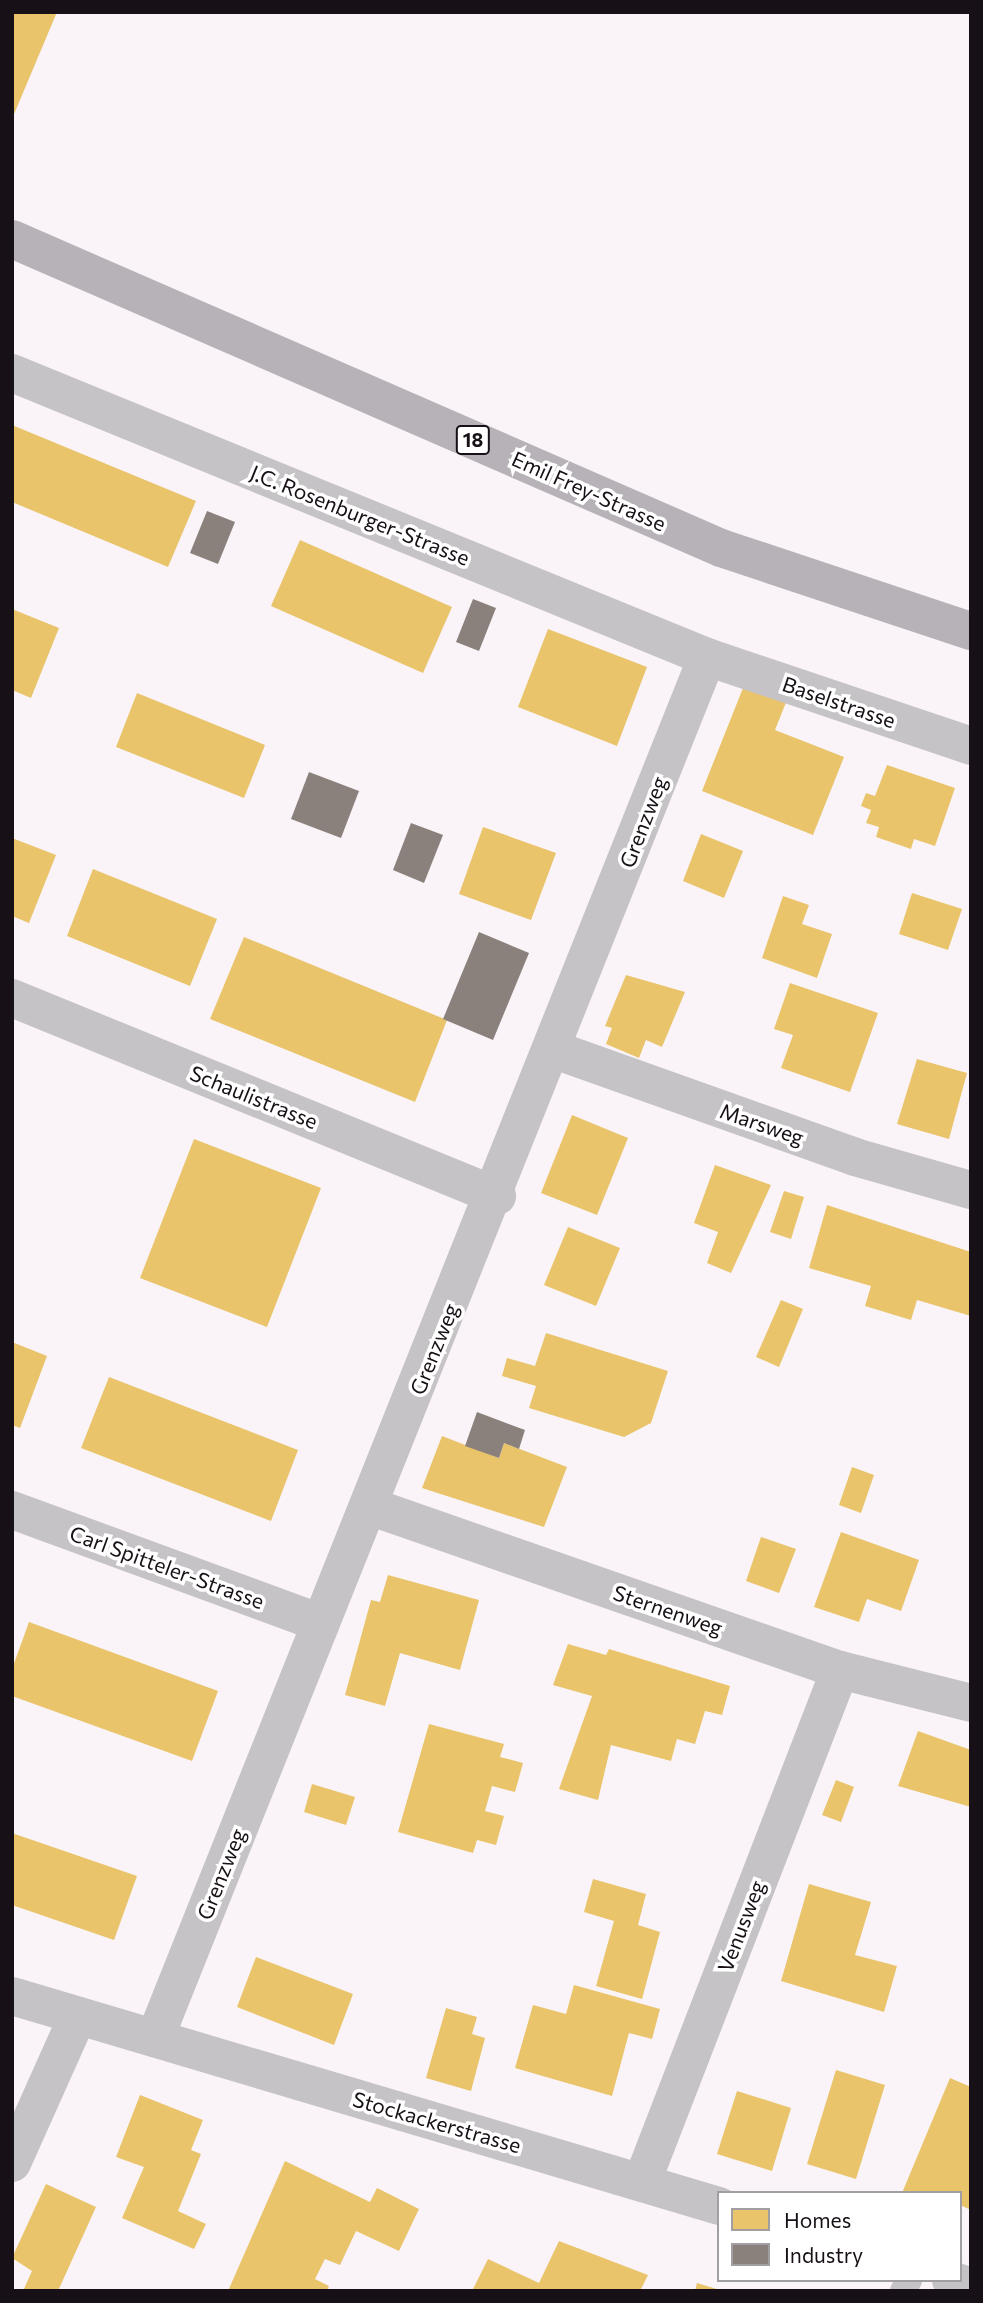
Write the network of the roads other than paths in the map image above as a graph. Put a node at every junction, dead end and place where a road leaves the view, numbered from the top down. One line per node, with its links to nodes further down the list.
1 (12, 239): 3 (main road, Emil Frey-Strasse / 18)
2 (12, 373): 4 (street, J.C. Rosenburger-Strasse)
3 (956, 627)
4 (707, 657): 5 (street, Baselstrasse); 7 (street, Grenzweg)
5 (971, 746)
6 (12, 998): 9 (street, Schaulistrasse)
7 (555, 1051): 8 (street, Marsweg); 9 (street, Grenzweg)
8 (971, 1190)
9 (497, 1196): 10 (street, Grenzweg)
10 (369, 1506): 12 (street, Grenzweg); 13 (street, Sternenweg)
11 (12, 1510): 12 (street, Carl Spitteler-Strasse)
12 (321, 1623): 17 (street, Grenzweg)
13 (840, 1670): 14 (street, Sternenweg); 19 (street, Venusweg)
14 (971, 1703)
15 (12, 1996): 16 (street, Stockackerstrasse)
16 (77, 2018): 17 (street, Stockackerstrasse); 18 (street)
17 (155, 2038): 19 (street, Stockackerstrasse)
18 (12, 2164)
19 (642, 2182): 20 (street, Stockackerstrasse)
20 (717, 2205)

